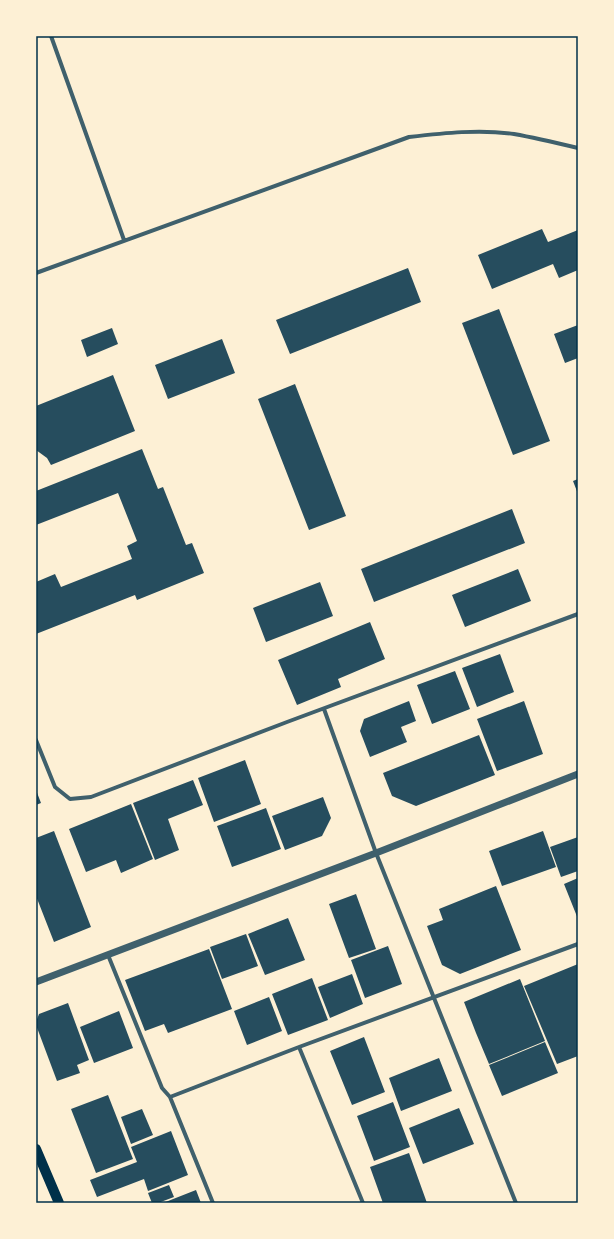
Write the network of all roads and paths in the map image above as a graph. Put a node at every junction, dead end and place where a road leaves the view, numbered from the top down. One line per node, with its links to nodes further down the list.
1 (51, 36): 3 (street)
2 (578, 148): 3 (street)
3 (124, 240): 4 (street)
4 (36, 273)
5 (578, 614): 6 (street)
6 (324, 709): 7 (street); 9 (street)
7 (36, 740)
8 (578, 774): 9 (street)
9 (376, 853): 11 (street); 13 (street)
10 (578, 944): 13 (street)
11 (108, 955): 12 (street); 15 (street)
12 (36, 982)
13 (434, 998): 14 (street); 20 (street)
14 (299, 1047): 15 (street); 19 (street)
15 (170, 1097): 18 (street)
16 (36, 1149): 17 (main road)
17 (59, 1203)
18 (213, 1203)
19 (363, 1203)
20 (516, 1203)

